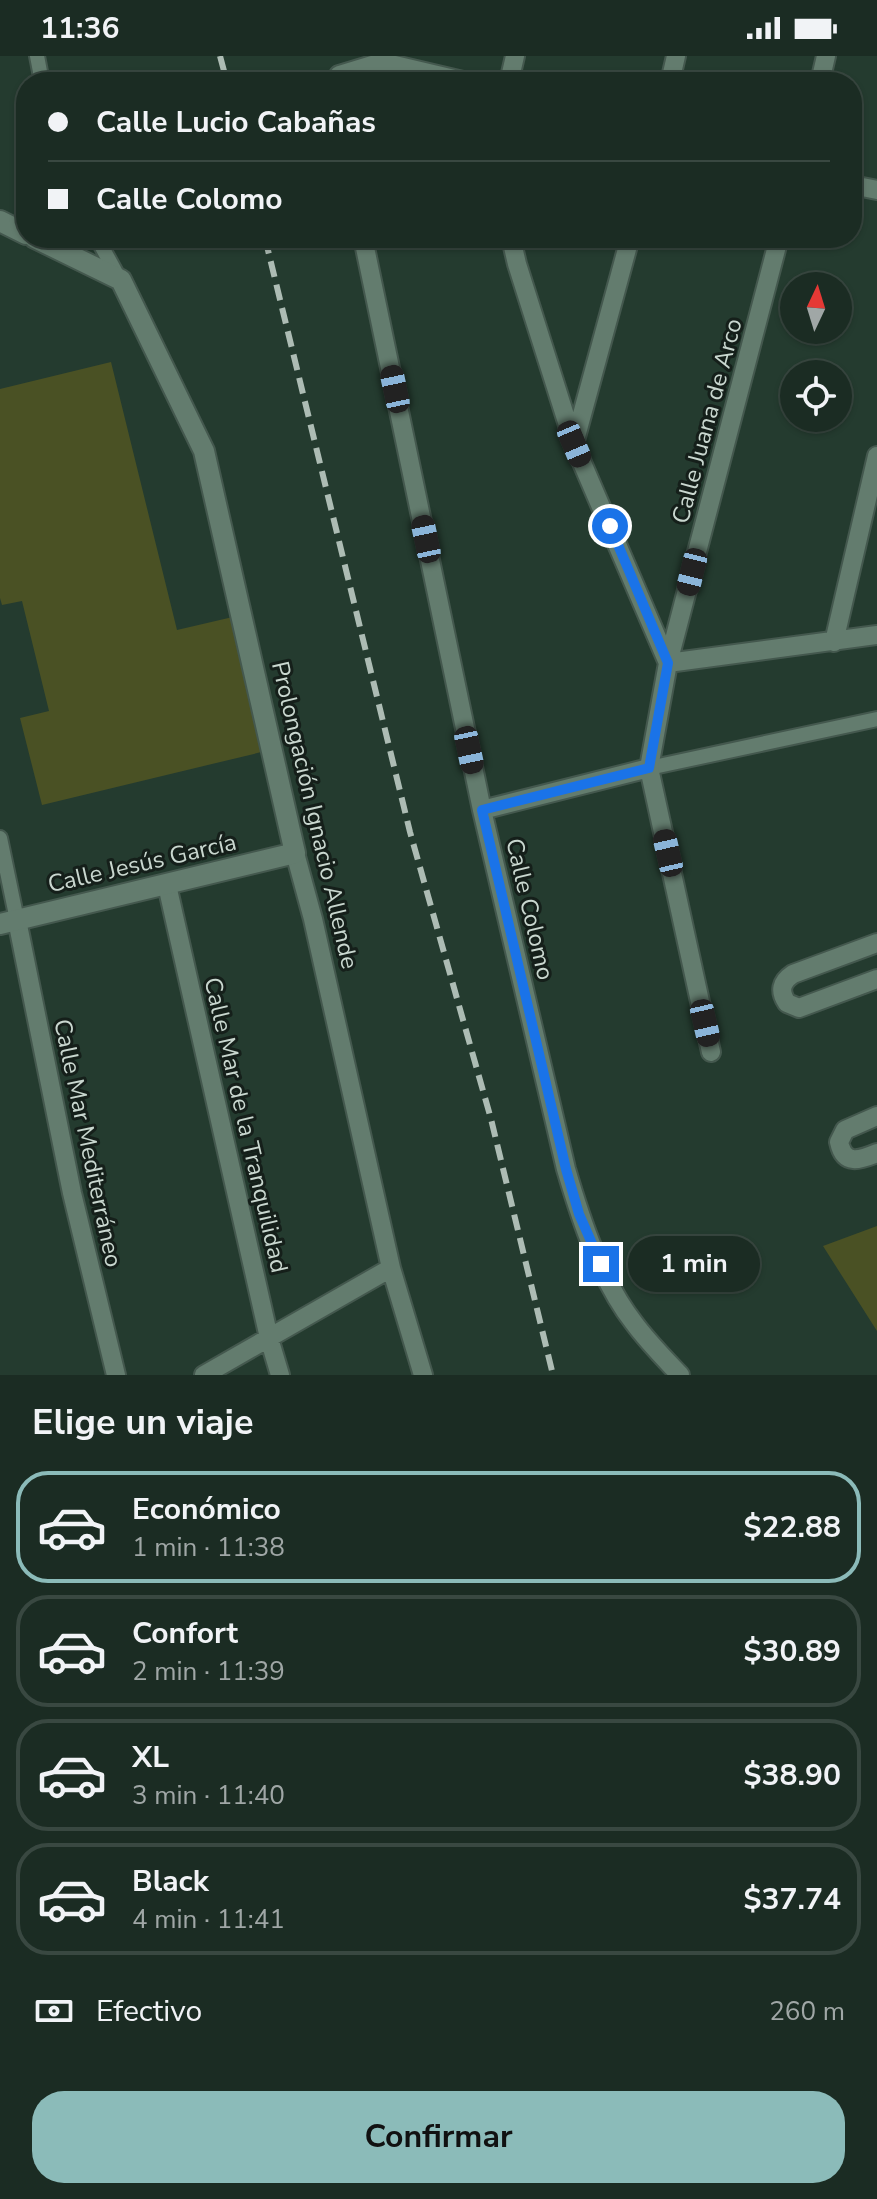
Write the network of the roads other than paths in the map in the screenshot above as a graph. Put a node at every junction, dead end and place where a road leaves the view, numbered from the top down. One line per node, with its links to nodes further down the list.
1 (416, 63): 2 (street); 3 (street)
2 (349, 72)
3 (440, 72)
4 (55, 248): 10 (main road)
5 (103, 248): 10 (street)
6 (365, 248): 18 (street, Calle Colomo)
7 (513, 248): 11 (street)
8 (627, 248): 11 (street)
9 (776, 248): 15 (street, Calle Juana de Arco)
10 (121, 280): 20 (main road, Prolongación Ignacio Allende)
11 (574, 444): 15 (street)
12 (877, 456): 14 (street)
13 (877, 635): 14 (street)
14 (834, 642): 15 (street)
15 (668, 663): 17 (street, Calle Juana de Arco)
16 (877, 719): 17 (street)
17 (649, 768): 18 (street); 25 (street)
18 (482, 810): 34 (street, Calle Colomo)
19 (0, 838): 22 (street)
20 (295, 853): 21 (main road, Calle Jesús García); 28 (street, Prolongación Ignacio Allende)
21 (167, 885): 22 (main road, Calle Jesús García); 29 (street, Calle Mar de la Tranquilidad)
22 (8, 922): 30 (street, Calle Mar Mediterráneo)
23 (877, 943): 24 (street)
24 (877, 979)
25 (711, 1052)
26 (877, 1116): 27 (street)
27 (877, 1153)
28 (391, 1268): 29 (street); 33 (street, Prolongación Ignacio Allende)
29 (269, 1338): 31 (street); 32 (street, Calle Mar de la Tranquilidad)
30 (116, 1375)
31 (204, 1375)
32 (280, 1375)
33 (423, 1375)
34 (680, 1375)

